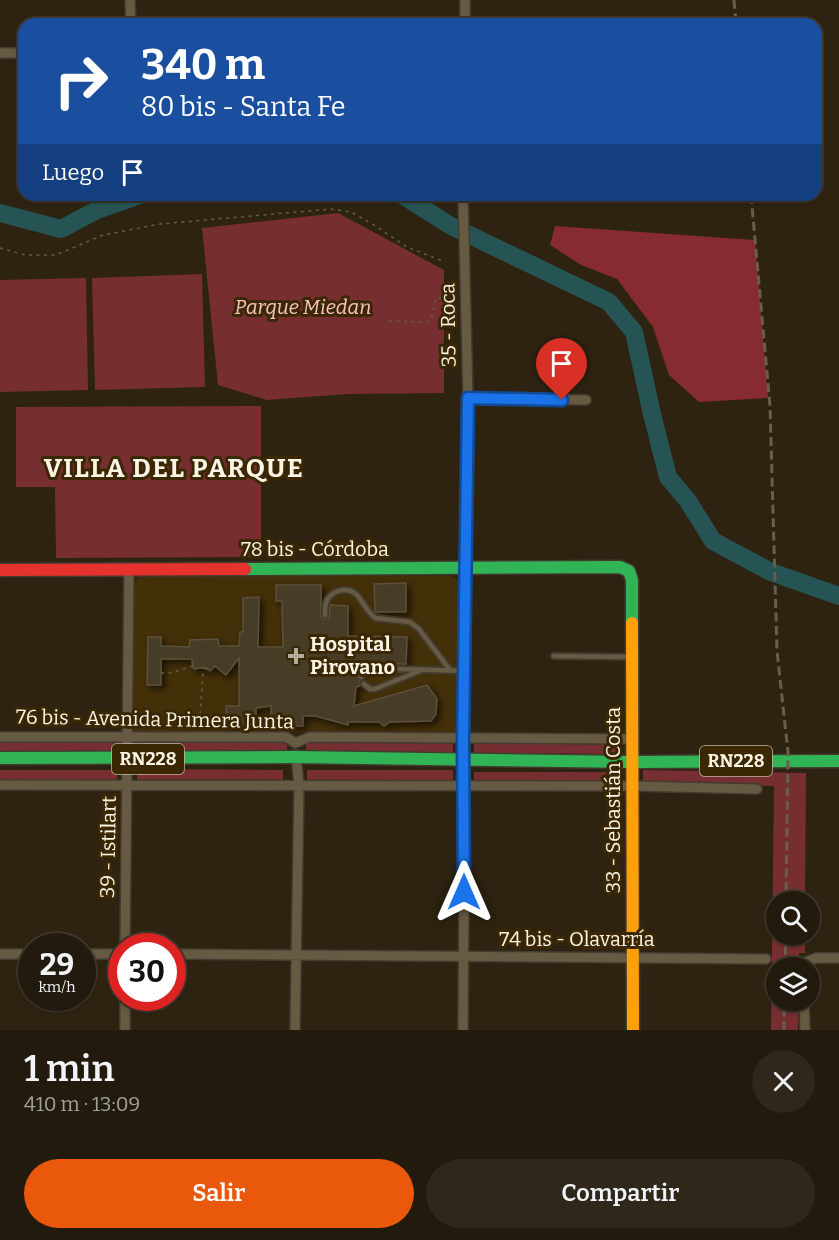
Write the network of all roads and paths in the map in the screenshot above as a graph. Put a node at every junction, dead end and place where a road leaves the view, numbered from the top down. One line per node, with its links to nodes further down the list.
1 (130, 0): 3 (street)
2 (465, 0): 4 (street)
3 (131, 18)
4 (465, 18)
5 (0, 53): 6 (street)
6 (18, 53)
7 (463, 201): 12 (street, 35 - Roca)
8 (0, 248): 9 (path)
9 (444, 262)
10 (450, 297): 11 (path)
11 (389, 321)
12 (468, 398): 13 (street); 15 (street, 35 - Roca)
13 (586, 400)
14 (129, 569): 15 (main road, 78 bis - Córdoba); 16 (main road, 78 bis - Córdoba); 27 (street, 39 - Istilart)
15 (466, 569): 17 (main road, 78 bis - Córdoba); 23 (street, 35 - Roca)
16 (0, 570)
17 (629, 571): 20 (main road, 33 - Sebastián Costa)
18 (325, 615): 22 (lane)
19 (554, 656): 20 (lane)
20 (632, 657): 30 (main road, 33 - Sebastián Costa)
21 (424, 669): 22 (lane); 25 (lane); 26 (lane)
22 (450, 670): 23 (lane)
23 (465, 670): 31 (street, 35 - Roca)
24 (161, 673): 29 (path)
25 (361, 677)
26 (364, 684)
27 (126, 736): 28 (street, 76 bis - Avenida Primera Junta); 29 (street, 76 bis - Avenida Primera Junta); 35 (street, 39 - Istilart)
28 (0, 737)
29 (199, 737): 32 (street, 76 bis - Avenida Primera Junta)
30 (632, 739): 31 (street, 76 bis - Avenida Primera Junta); 38 (main road, 33 - Sebastián Costa)
31 (463, 740): 32 (street, 76 bis - Avenida Primera Junta); 36 (street, 35 - Roca)
32 (295, 743): 33 (street)
33 (296, 757): 35 (main road, 76 bis - Avenida Primera Junta / RN228); 36 (main road, 76 bis - Avenida Primera Junta / RN228); 40 (street)
34 (0, 758): 35 (main road, 76 bis - Avenida Primera Junta / RN228)
35 (126, 759): 41 (street, 39 - Istilart)
36 (465, 760): 38 (main road, 76 bis - Avenida Primera Junta / RN228); 42 (street, 35 - Roca)
37 (839, 761): 38 (main road, 76 bis - Avenida Primera Junta / RN228)
38 (633, 762): 43 (main road, 33 - Sebastián Costa)
39 (0, 785): 41 (street)
40 (299, 785): 41 (street); 42 (street); 49 (street)
41 (127, 786): 45 (street, 39 - Istilart)
42 (464, 786): 43 (street); 50 (street, 35 - Roca)
43 (633, 786): 44 (street); 51 (main road, 33 - Sebastián Costa)
44 (757, 789)
45 (125, 933)
46 (0, 954): 47 (street)
47 (18, 954)
48 (186, 954): 49 (street, 74 bis - Olavarría)
49 (296, 954): 50 (street, 74 bis - Olavarría); 58 (street)
50 (463, 956): 51 (street, 74 bis - Olavarría); 59 (street, 35 - Roca)
51 (633, 957): 54 (street, 74 bis - Olavarría); 60 (main road, 33 - Sebastián Costa)
52 (820, 958): 53 (street)
53 (839, 958)
54 (766, 959)
55 (125, 1011): 57 (street)
56 (804, 1011): 61 (street)
57 (125, 1030)
58 (295, 1030)
59 (463, 1030)
60 (633, 1030)
61 (805, 1030)

